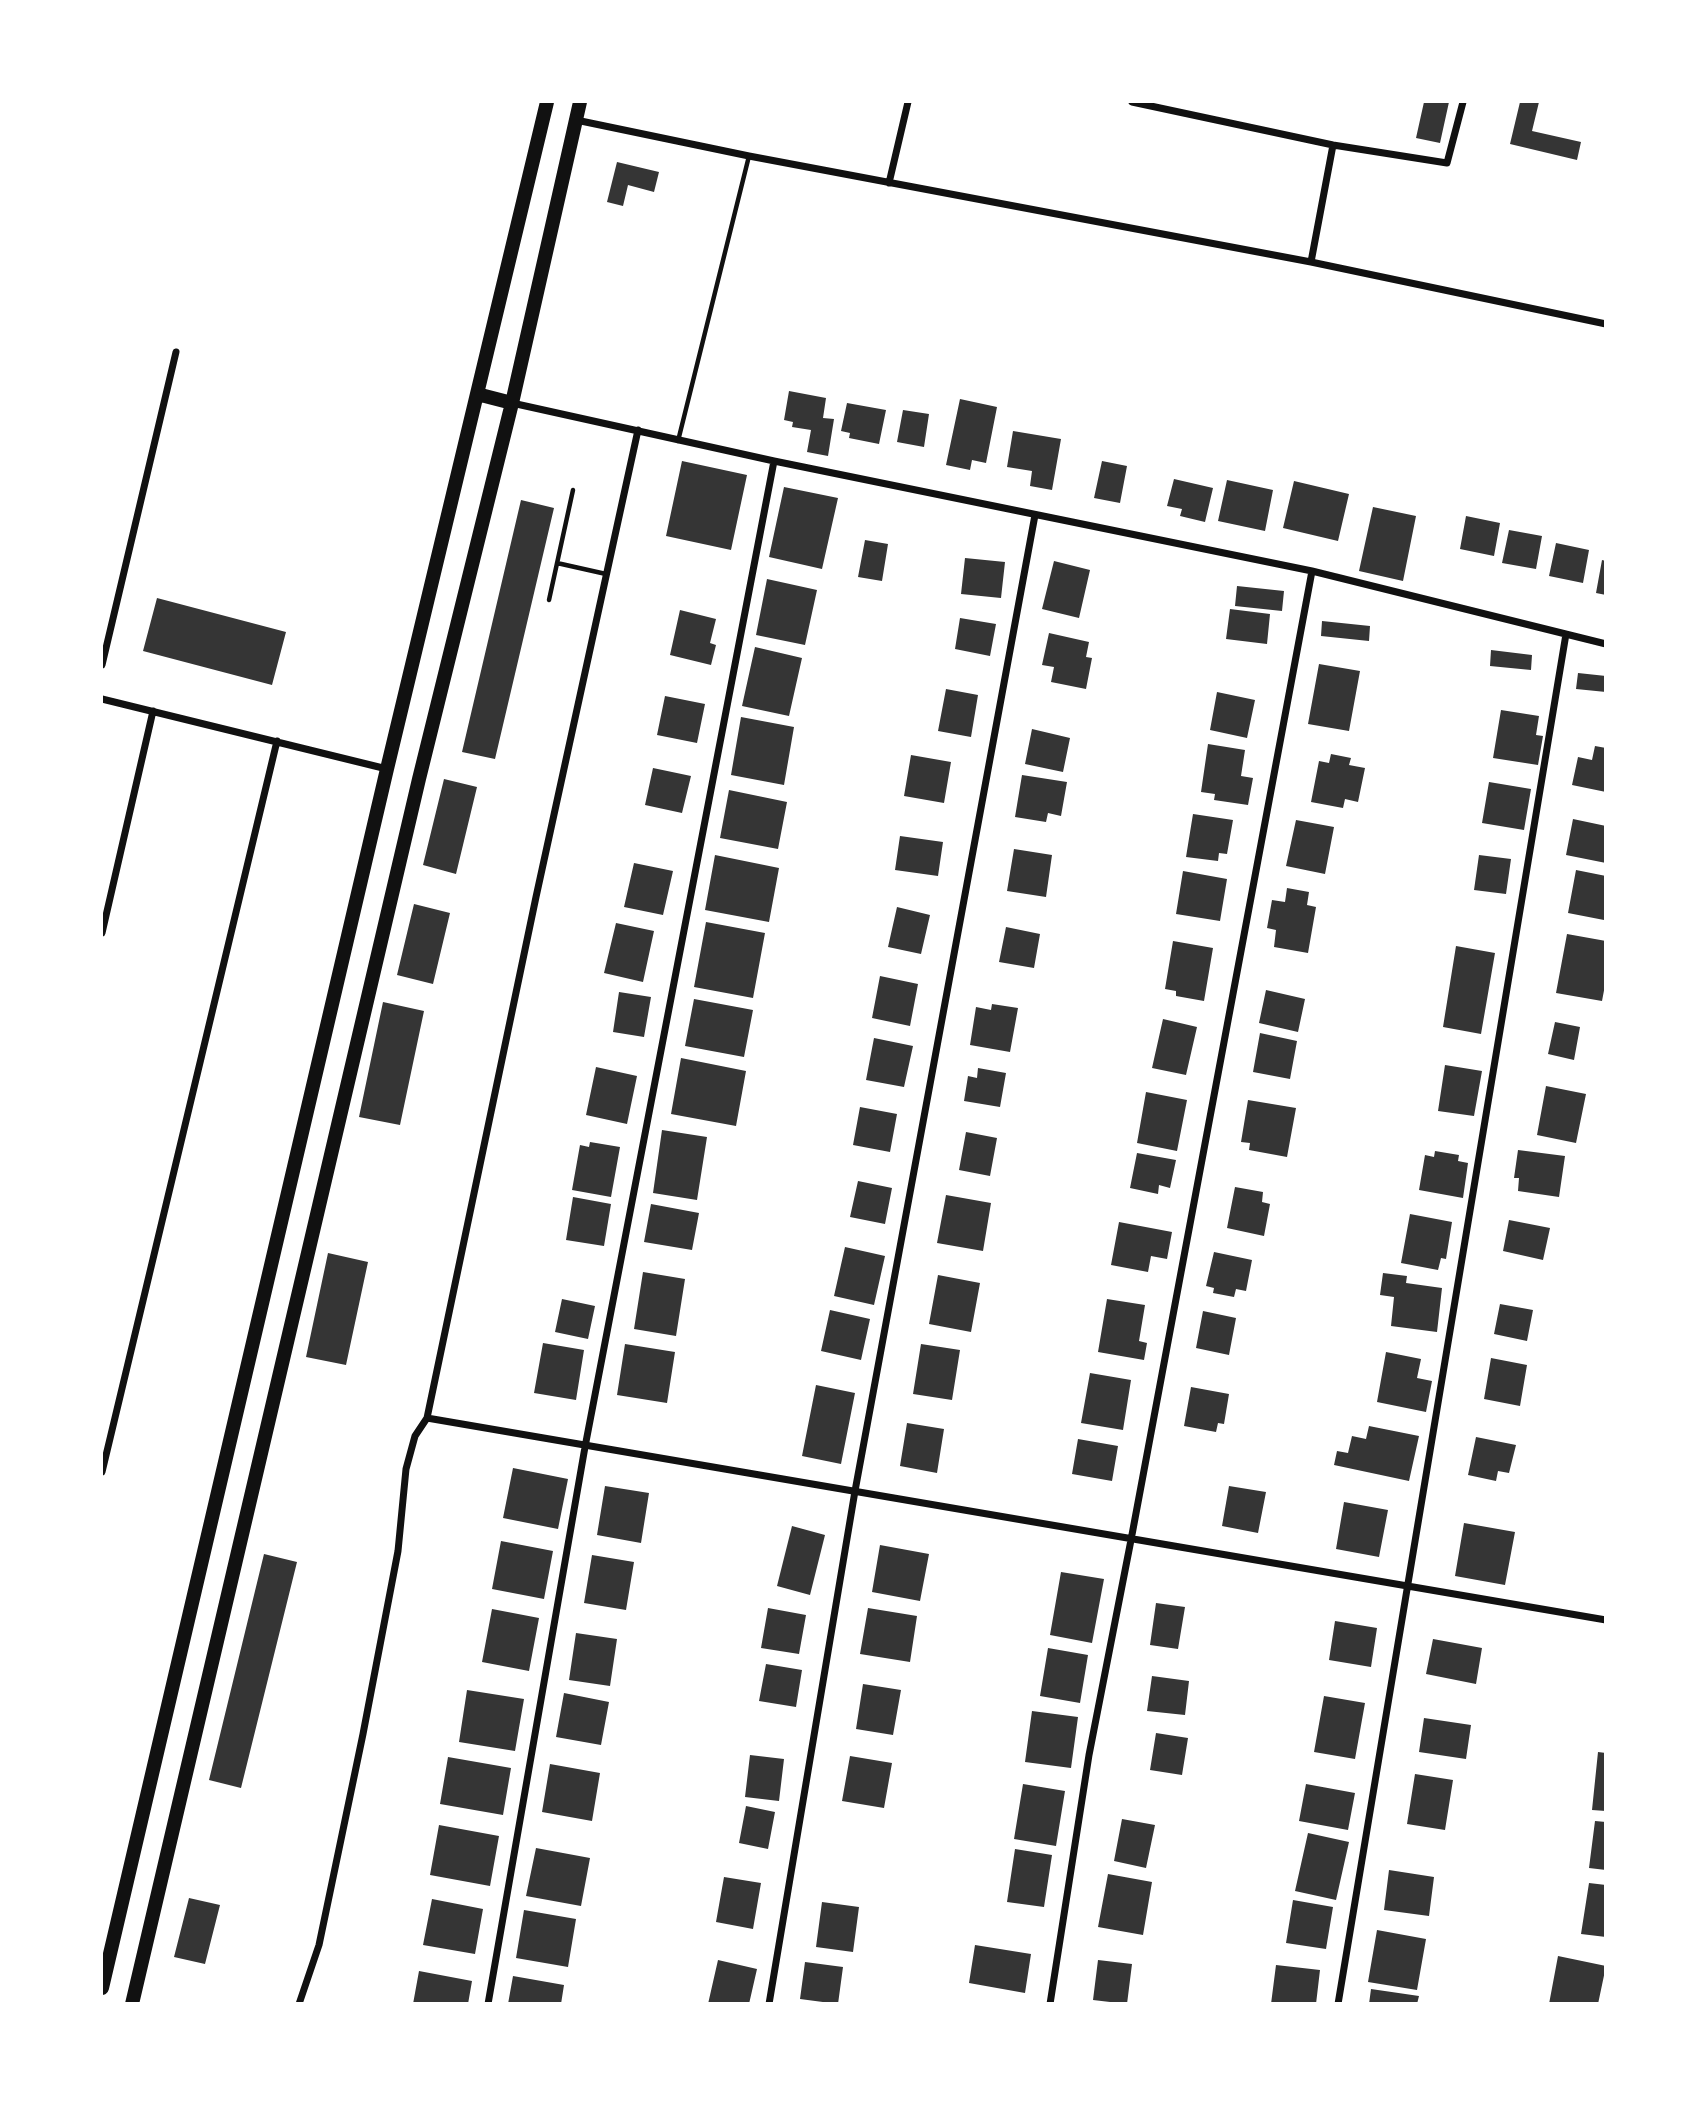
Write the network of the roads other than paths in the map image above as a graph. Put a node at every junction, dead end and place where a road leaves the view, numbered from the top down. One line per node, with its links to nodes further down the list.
1 (547, 102): 14 (main road)
2 (580, 102): 7 (main road)
3 (908, 102): 10 (street)
4 (1132, 102): 6 (street)
5 (1464, 102): 8 (street)
6 (1171, 105): 8 (street)
7 (576, 120): 9 (street); 15 (main road)
8 (1333, 145): 11 (street)
9 (749, 156): 10 (street); 17 (lane)
10 (890, 183): 11 (street)
11 (1311, 262): 12 (street)
12 (1605, 324)
13 (176, 352): 27 (street)
14 (477, 394): 15 (main road); 31 (main road)
15 (512, 403): 16 (street); 41 (main road)
16 (638, 430): 17 (street); 23 (street)
17 (678, 441): 18 (street)
18 (774, 461): 20 (street); 34 (street)
19 (573, 490): 21 (lane)
20 (1035, 515): 22 (street); 36 (street)
21 (557, 563): 23 (lane); 24 (lane)
22 (1312, 571): 25 (street); 37 (street)
23 (607, 574): 33 (street)
24 (549, 600)
25 (1566, 634): 26 (street); 38 (street)
26 (1605, 644)
27 (102, 665)
28 (102, 699): 29 (street)
29 (153, 711): 30 (street); 32 (street)
30 (277, 741): 31 (street); 35 (street)
31 (387, 769): 40 (main road)
32 (102, 933)
33 (427, 1418): 34 (street); 42 (street)
34 (585, 1447): 36 (street); 43 (street)
35 (102, 1472)
36 (855, 1491): 37 (street); 44 (street)
37 (1132, 1540): 38 (street); 45 (street)
38 (1409, 1587): 39 (street); 46 (street)
39 (1605, 1620)
40 (102, 1988)
41 (132, 2004)
42 (299, 2004)
43 (488, 2004)
44 (769, 2004)
45 (1050, 2004)
46 (1338, 2004)

